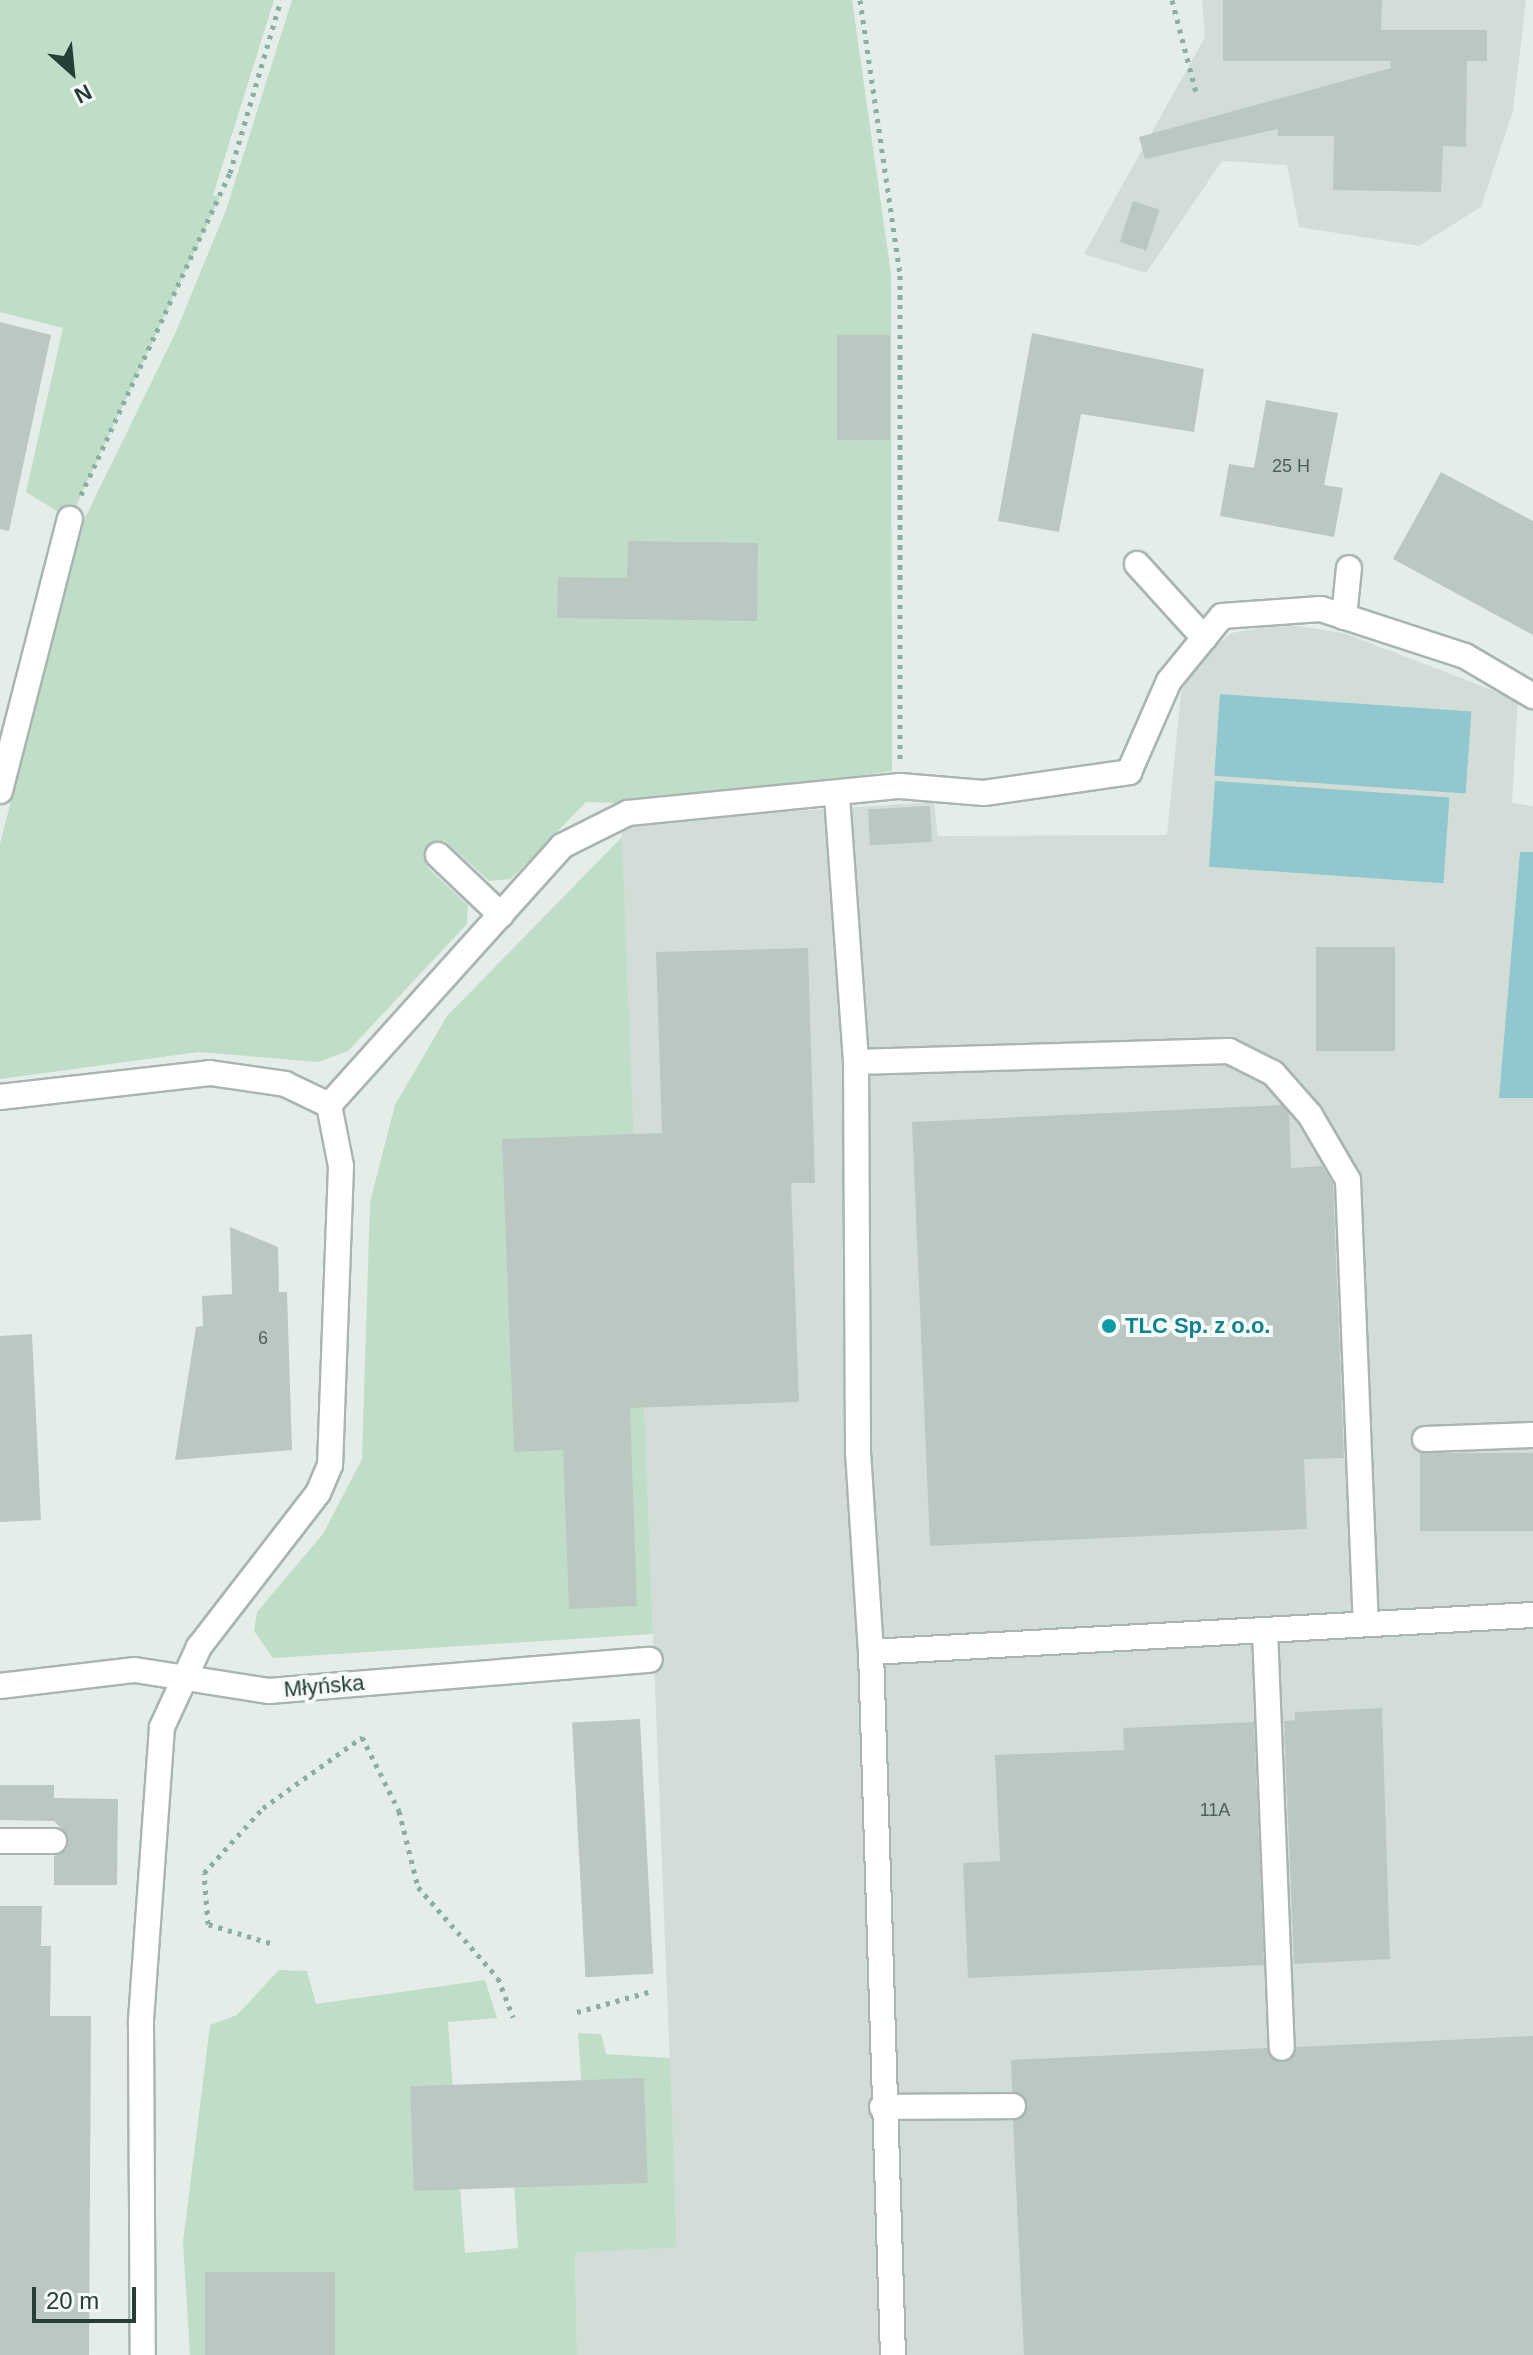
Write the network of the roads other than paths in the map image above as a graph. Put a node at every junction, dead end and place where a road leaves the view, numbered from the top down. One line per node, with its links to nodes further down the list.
1 (70, 519): 7 (street)
2 (1137, 564): 5 (street)
3 (1349, 568): 4 (street)
4 (1344, 617): 5 (street); 6 (street)
5 (1204, 638): 8 (street)
6 (1533, 696)
7 (0, 791)
8 (837, 796): 10 (street); 11 (street)
9 (438, 855): 10 (street)
10 (501, 915): 13 (street)
11 (856, 1062): 17 (street); 19 (street)
12 (0, 1097): 13 (street)
13 (329, 1105): 21 (street)
14 (1533, 1435): 15 (street)
15 (1425, 1439)
16 (1533, 1615): 17 (street)
17 (1366, 1622): 18 (street)
18 (1265, 1631): 19 (street); 25 (street)
19 (871, 1652): 27 (street)
20 (650, 1660): 21 (street, Młyńska)
21 (182, 1675): 22 (street, Młyńska); 28 (street)
22 (0, 1686)
23 (0, 1841): 24 (street)
24 (54, 1841)
25 (1282, 2048)
26 (1013, 2106): 27 (street)
27 (882, 2107): 29 (street)
28 (143, 2355)
29 (893, 2355)

